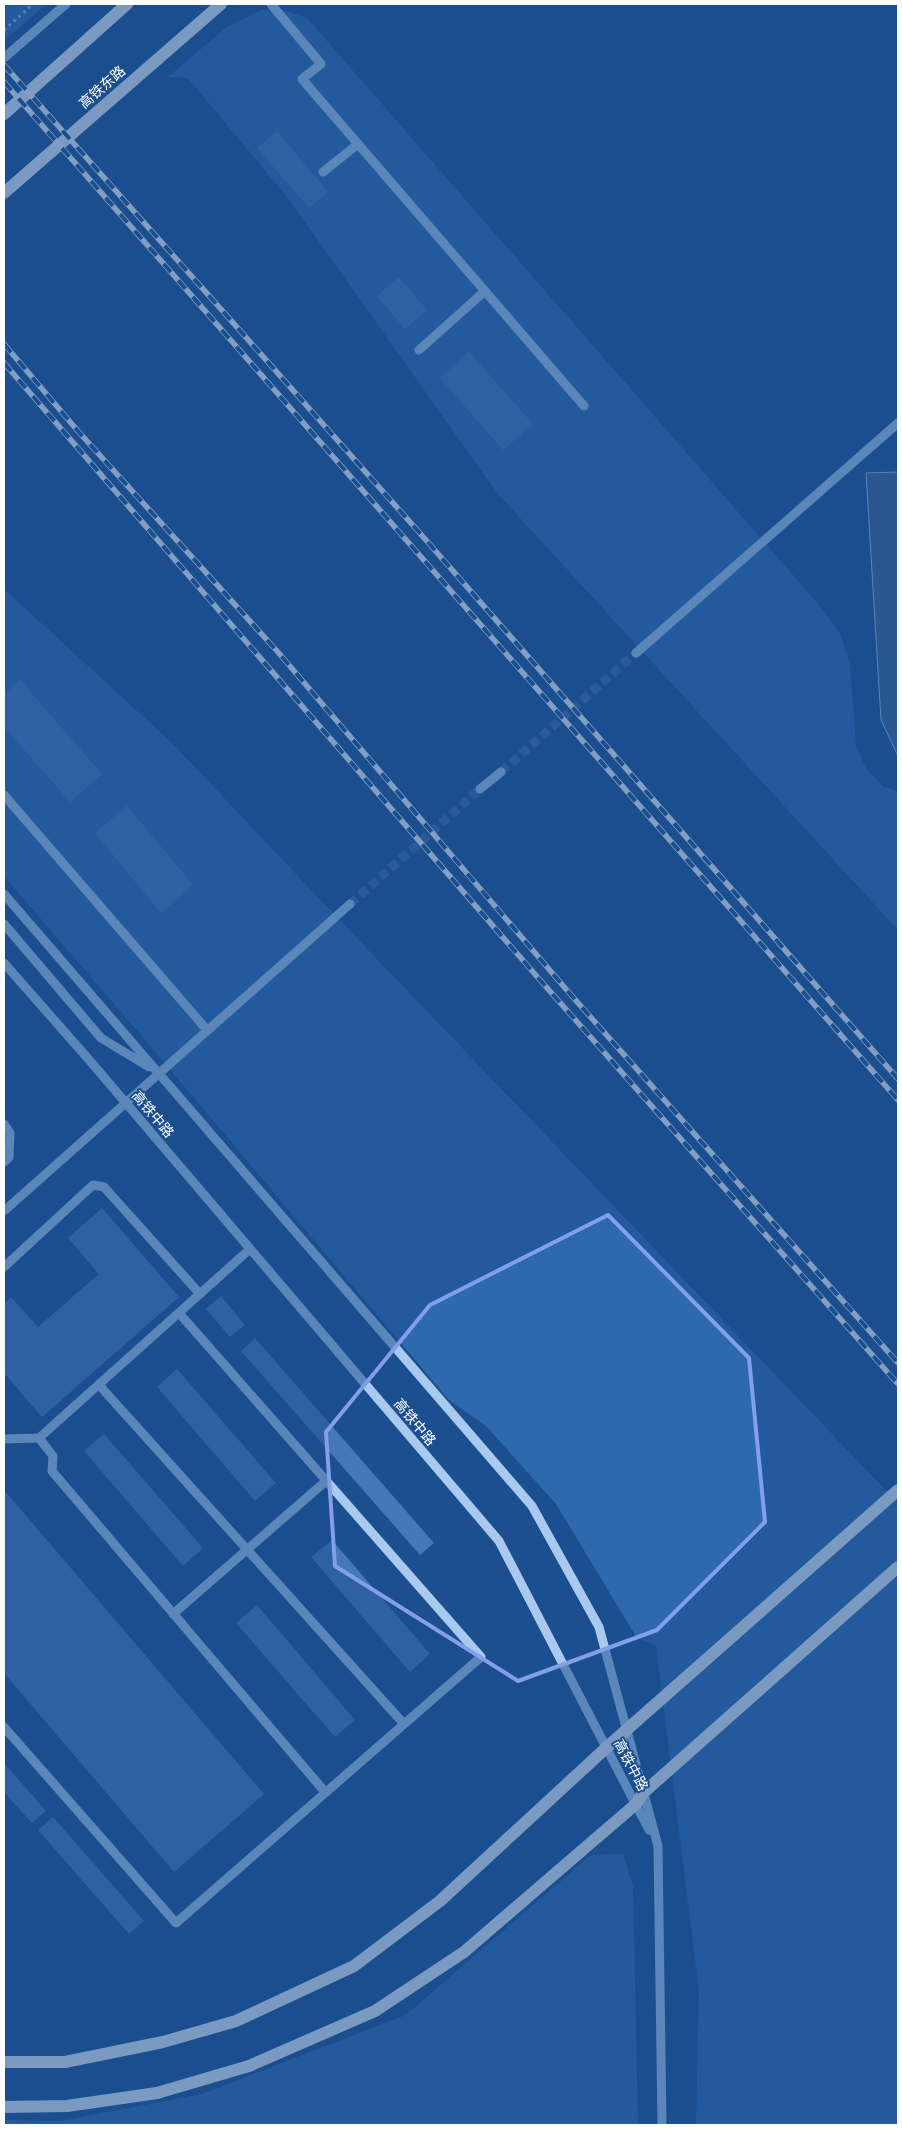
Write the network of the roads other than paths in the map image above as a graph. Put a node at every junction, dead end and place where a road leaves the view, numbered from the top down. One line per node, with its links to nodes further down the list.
1 (66, 4): 5 (street)
2 (127, 4): 6 (main road)
3 (221, 4): 9 (main road, 高铁东路)
4 (272, 4): 7 (street)
5 (4, 58)
6 (4, 114)
7 (358, 144): 8 (street); 10 (street)
8 (323, 172)
9 (4, 193)
10 (485, 292): 11 (street); 12 (street)
11 (419, 350)
12 (584, 406)
13 (898, 423): 14 (street)
14 (636, 653)
15 (501, 772): 16 (street)
16 (480, 789)
17 (4, 795): 22 (street)
18 (4, 894): 23 (street, 高铁中路)
19 (350, 904): 22 (street)
20 (4, 924): 23 (street, 高铁中路)
21 (4, 964): 24 (street, 高铁中路)
22 (207, 1030): 23 (street)
23 (158, 1072): 24 (street); 42 (street, 高铁中路)
24 (126, 1104): 27 (street); 28 (street, 高铁中路)
25 (4, 1124): 26 (street)
26 (4, 1162)
27 (4, 1211)
28 (250, 1249): 30 (street); 43 (street, 高铁中路)
29 (4, 1267): 30 (street)
30 (200, 1294): 31 (street)
31 (179, 1313): 32 (street); 35 (street)
32 (99, 1385): 34 (street); 37 (street)
33 (6, 1437): 34 (street)
34 (39, 1438): 39 (street)
35 (326, 1481): 37 (street); 40 (street)
36 (898, 1490): 42 (main road)
37 (247, 1550): 39 (street); 40 (street)
38 (898, 1567): 45 (main road)
39 (173, 1614): 44 (street)
40 (404, 1724): 44 (street)
41 (4, 1727): 44 (street)
42 (626, 1730): 43 (main road); 45 (street, 高铁中路)
43 (606, 1748): 46 (street, 高铁中路); 48 (main road)
44 (325, 1792)
45 (643, 1793): 46 (main road); 47 (street, 高铁中路)
46 (636, 1804): 47 (street, 高铁中路); 49 (main road)
47 (658, 1846): 50 (street)
48 (4, 2062)
49 (4, 2107)
50 (662, 2125)

